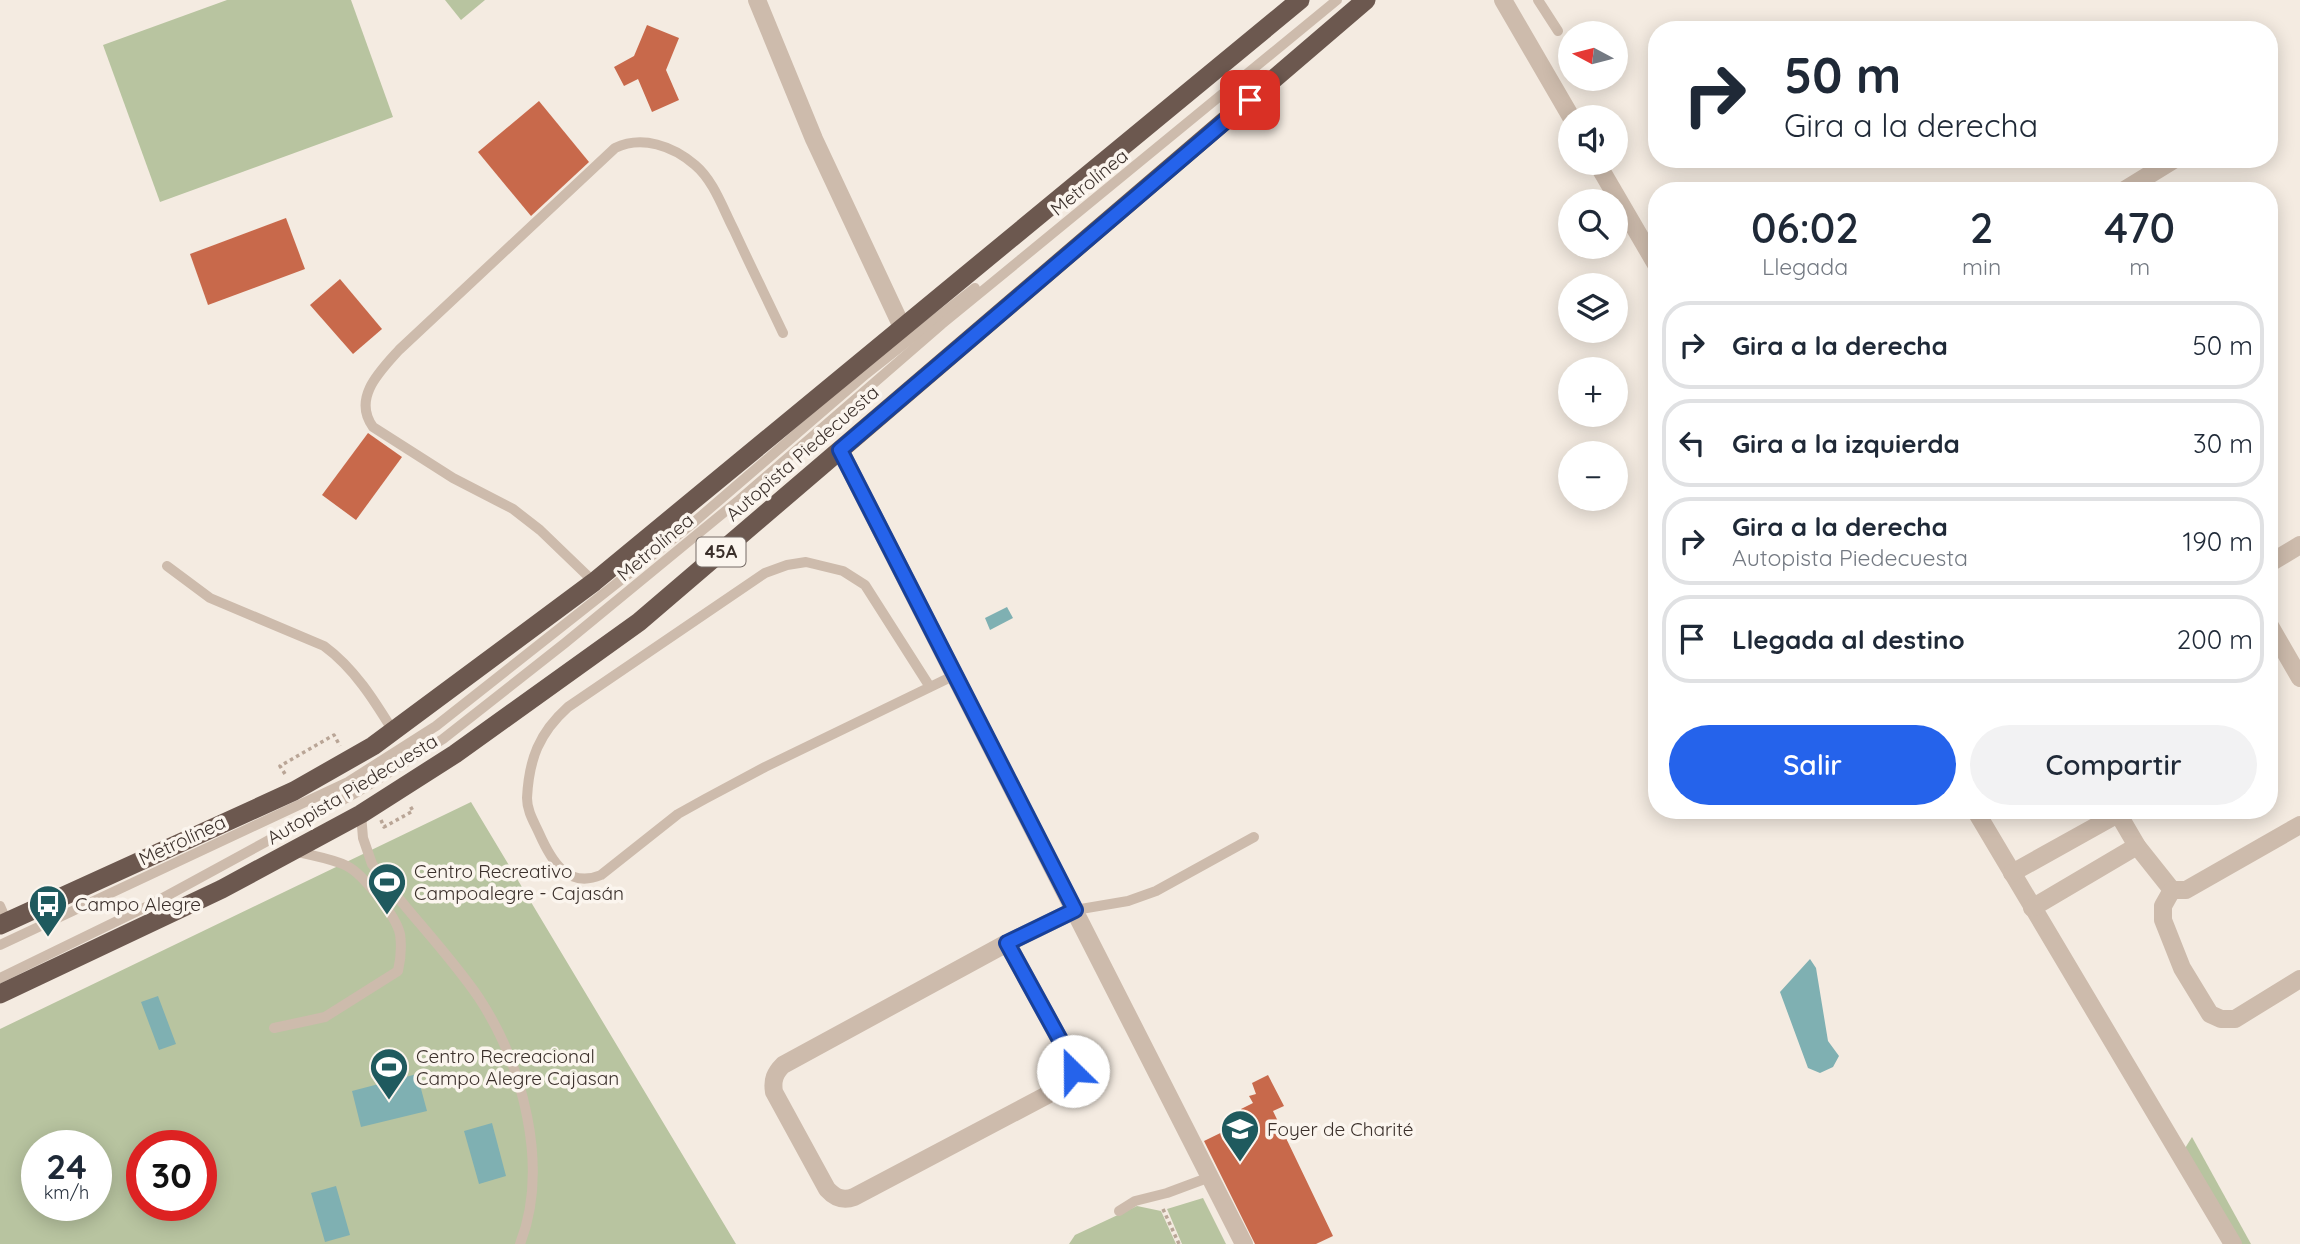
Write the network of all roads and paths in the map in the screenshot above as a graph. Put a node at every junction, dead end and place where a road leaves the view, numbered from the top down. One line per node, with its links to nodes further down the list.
1 (757, 0): 14 (street)
2 (1300, 0): 14 (highway, Autopista Piedecuesta)
3 (1326, 0): 42 (lane, Metrolínea)
4 (1336, 0): 43 (lane, Metrolínea)
5 (1366, 0): 16 (highway, Autopista Piedecuesta / 45A)
6 (1503, 0): 9 (street)
7 (1538, 0): 8 (lane)
8 (1558, 31)
9 (1564, 105)
10 (2160, 168): 12 (street)
11 (1604, 175): 13 (street)
12 (2138, 182)
13 (1648, 251)
14 (902, 327): 20 (highway, Autopista Piedecuesta)
15 (783, 333): 20 (lane)
16 (840, 450): 22 (street); 28 (highway, Autopista Piedecuesta / 45A)
17 (2300, 545): 18 (street)
18 (2278, 557)
19 (167, 566): 25 (lane)
20 (594, 582): 25 (highway, Autopista Piedecuesta)
21 (2278, 640): 23 (street)
22 (955, 675): 24 (lane); 39 (street)
23 (2300, 678)
24 (930, 687): 24 (lane)
25 (393, 731): 27 (highway, Autopista Piedecuesta)
26 (339, 745): 27 (path)
27 (294, 791): 40 (highway, Autopista Piedecuesta)
28 (360, 814): 35 (highway, Autopista Piedecuesta / 45A); 50 (lane)
29 (1980, 819): 36 (street)
30 (2105, 819): 36 (street)
31 (2121, 819): 34 (street)
32 (2300, 825): 37 (street)
33 (1254, 837): 39 (lane)
34 (2137, 846): 37 (street); 38 (street)
35 (294, 852): 45 (highway, Autopista Piedecuesta / 45A); 46 (lane)
36 (2012, 873): 38 (street)
37 (2172, 890): 44 (street)
38 (2032, 908): 53 (street)
39 (1075, 910): 41 (street); 47 (street)
40 (2, 917)
41 (1007, 943): 41 (street)
42 (0, 945)
43 (0, 978)
44 (2300, 979)
45 (0, 994)
46 (274, 1027)
47 (1210, 1177): 48 (lane); 52 (street)
48 (1153, 1196): 49 (lane); 51 (path)
49 (1119, 1211)
50 (520, 1244)
51 (1178, 1244)
52 (1244, 1244)
53 (2232, 1244)

